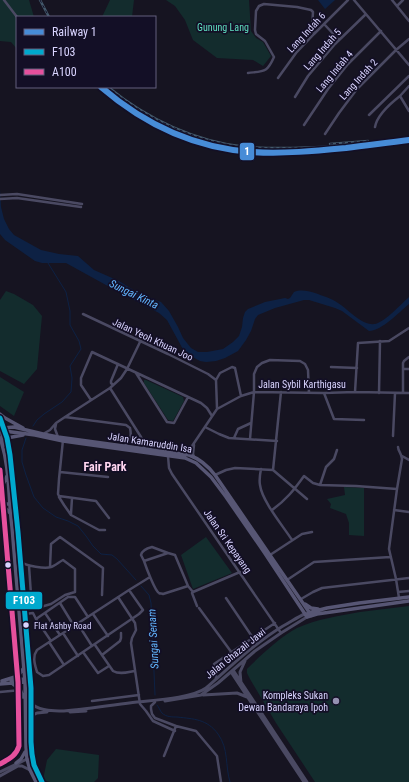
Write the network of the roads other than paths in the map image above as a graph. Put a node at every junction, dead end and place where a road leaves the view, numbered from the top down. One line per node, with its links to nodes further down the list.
1 (4, 0): 8 (street)
2 (348, 0): 10 (street, Lang Indah 6)
3 (354, 0): 7 (street)
4 (392, 0): 6 (street)
5 (403, 0): 6 (street)
6 (397, 6): 9 (street)
7 (366, 14): 11 (street); 14 (street, Lang Indah 5)
8 (16, 16)
9 (409, 21)
10 (324, 24): 12 (street, Lang Indah 6); 14 (street)
11 (381, 32): 15 (street); 25 (street, Lang Indah 4)
12 (314, 34): 17 (street); 19 (street, Lang Indah 6)
13 (409, 39): 15 (street, Lang Indah 2)
14 (339, 40): 22 (street, Lang Indah 5)
15 (396, 50): 16 (street); 27 (street, Lang Indah 2)
16 (409, 65)
17 (248, 73)
18 (409, 76): 24 (street)
19 (278, 78)
20 (409, 86): 21 (street)
21 (400, 96): 23 (street); 26 (street)
22 (295, 97)
23 (409, 111)
24 (369, 115)
25 (304, 125)
26 (375, 127)
27 (325, 134)
28 (0, 195): 29 (street)
29 (0, 199)
30 (83, 314): 33 (street, Jalan Yeoh Khuan Joo)
31 (409, 328): 32 (street)
32 (380, 341): 37 (street); 50 (street)
33 (140, 342): 38 (street); 42 (street, Jalan Yeoh Khuan Joo)
34 (409, 357): 39 (street)
35 (118, 364): 38 (street); 43 (street); 56 (street)
36 (331, 368): 37 (street)
37 (356, 368): 48 (street)
38 (127, 369): 41 (street); 43 (street)
39 (404, 369): 40 (street); 52 (street)
40 (409, 369)
41 (135, 372): 55 (street); 55 (street)
42 (216, 380): 54 (street); 57 (street)
43 (113, 385): 44 (street)
44 (110, 388): 56 (street); 80 (street)
45 (254, 392): 46 (street, Jalan Sybil Karthigasu); 49 (street); 54 (street, Jalan Sybil Karthigasu); 64 (street)
46 (281, 392): 49 (street, Jalan Sybil Karthigasu); 76 (street)
47 (324, 392): 48 (street, Jalan Sybil Karthigasu); 49 (street, Jalan Sybil Karthigasu); 62 (street)
48 (356, 392): 50 (street, Jalan Sybil Karthigasu)
49 (309, 393)
50 (379, 393): 51 (street, Jalan Sybil Karthigasu)
51 (395, 393): 52 (street, Jalan Sybil Karthigasu); 69 (street)
52 (403, 393): 53 (street, Jalan Sybil Karthigasu)
53 (409, 393)
54 (242, 396): 57 (street, Jalan Sybil Karthigasu)
55 (188, 397): 59 (street)
56 (91, 400): 60 (street)
57 (217, 409): 59 (street, Jalan Sybil Karthigasu)
58 (0, 414): 67 (main road)
59 (212, 416): 65 (street, Jalan Sybil Karthigasu)
60 (65, 417): 63 (street); 78 (street)
61 (0, 418): 66 (main road)
62 (364, 420)
63 (56, 423): 68 (street); 70 (street)
64 (251, 423): 73 (street); 75 (street)
65 (205, 427): 73 (street); 77 (street, Jalan Sybil Karthigasu)
66 (2, 428): 67 (main road, Jalan Kamaruddin Isa); 72 (main road); 88 (main road)
67 (28, 432): 68 (main road, Jalan Kamaruddin Isa); 72 (main road); 74 (main road, Jalan Kamaruddin Isa)
68 (43, 434): 70 (main road, Jalan Kamaruddin Isa)
69 (393, 436)
70 (58, 437): 74 (main road, Jalan Kamaruddin Isa)
71 (0, 438): 88 (main road)
72 (7, 438): 113 (main road)
73 (234, 438): 75 (street)
74 (63, 439): 78 (main road, Jalan Kamaruddin Isa); 82 (main road, Jalan Kamaruddin Isa); 92 (street)
75 (250, 439): 76 (street)
76 (276, 441): 90 (street)
77 (194, 444): 83 (street, Jalan Sybil Karthigasu); 85 (street)
78 (125, 446): 80 (main road, Jalan Kamaruddin Isa)
79 (398, 447): 84 (street)
80 (144, 448): 82 (main road, Jalan Kamaruddin Isa)
81 (337, 450): 96 (street)
82 (168, 453): 83 (main road, Jalan Kamaruddin Isa); 87 (main road, Jalan Kamaruddin Isa); 123 (street, Jalan Sri Kepayang)
83 (189, 454): 85 (main road, Jalan Kamaruddin Isa); 87 (main road)
84 (402, 456): 86 (street); 98 (street)
85 (194, 457): 94 (main road, Jalan Kamaruddin Isa)
86 (409, 460)
87 (196, 463): 91 (main road, Jalan Kamaruddin Isa)
88 (7, 468): 93 (main road)
89 (261, 469): 90 (street); 94 (street); 106 (street)
90 (273, 470): 97 (street)
91 (206, 471): 94 (main road); 151 (main road, Jalan Kamaruddin Isa)
92 (60, 472): 95 (street); 100 (street)
93 (7, 475): 99 (main road); 104 (main road)
94 (215, 475): 117 (main road, Jalan Kamaruddin Isa)
95 (108, 477)
96 (320, 485): 97 (street); 98 (street)
97 (295, 489): 102 (street); 106 (street)
98 (397, 489): 107 (street)
99 (0, 491)
100 (59, 496): 101 (street); 110 (street)
101 (72, 498): 110 (street); 111 (street)
102 (307, 500)
103 (0, 504): 104 (main road)
104 (10, 504): 109 (main road); 113 (main road)
105 (0, 509): 109 (main road)
106 (272, 510): 115 (street)
107 (394, 510): 108 (street); 118 (street)
108 (409, 512)
109 (10, 513): 141 (main road)
110 (71, 515): 112 (street)
111 (109, 518)
112 (105, 530)
113 (18, 532): 120 (main road)
114 (312, 532): 115 (street)
115 (292, 540): 117 (street)
116 (168, 552): 119 (street); 119 (street); 128 (street)
117 (270, 555): 127 (main road, Jalan Kamaruddin Isa)
118 (390, 557): 126 (street); 127 (street)
119 (144, 561): 124 (street)
120 (21, 562): 121 (street); 138 (main road)
121 (30, 566): 122 (street); 147 (street)
122 (50, 568): 133 (street); 147 (street)
123 (240, 572): 131 (street); 155 (street, Jalan Sri Kepayang)
124 (150, 577): 128 (street); 129 (street)
125 (409, 578): 126 (street)
126 (396, 579): 132 (street); 139 (street)
127 (287, 580): 134 (main road, Jalan Kamaruddin Isa)
128 (188, 586): 131 (street)
129 (129, 590): 135 (street); 154 (street)
130 (409, 591): 132 (street)
131 (193, 592): 170 (street)
132 (398, 592): 137 (street)
133 (102, 595)
134 (298, 596): 139 (main road); 151 (main road, Jalan Kamaruddin Isa)
135 (118, 597): 150 (street); 154 (street)
136 (226, 598): 164 (street)
137 (399, 598): 140 (main road, Jalan Ghazali Jawi); 143 (main road, Jalan Ghazali Jawi); 144 (main road)
138 (23, 599): 141 (main road); 148 (main road)
139 (301, 599): 146 (main road)
140 (409, 599): 144 (main road, Jalan Ghazali Jawi)
141 (19, 603): 177 (main road)
142 (60, 603): 149 (street); 152 (street); 157 (street)
143 (359, 603): 145 (main road); 146 (main road, Jalan Ghazali Jawi)
144 (386, 605): 145 (main road, Jalan Ghazali Jawi)
145 (371, 607): 151 (main road, Jalan Ghazali Jawi)
146 (327, 608): 151 (main road, Jalan Ghazali Jawi)
147 (32, 609): 148 (street)
148 (25, 612): 153 (street); 162 (main road)
149 (45, 613): 153 (street); 161 (street)
150 (93, 614): 152 (street); 163 (street)
151 (308, 615): 158 (street, Jalan Ghazali Jawi); 160 (street)
152 (88, 617): 156 (street)
153 (36, 619): 165 (street)
154 (132, 619): 163 (street); 178 (street)
155 (275, 623): 158 (street, Jalan Sri Kepayang); 164 (street)
156 (78, 624): 157 (street); 166 (street)
157 (74, 626): 161 (street)
158 (279, 629): 160 (street, Jalan Sri Kepayang); 173 (street, Jalan Ghazali Jawi)
159 (121, 633): 171 (street)
160 (281, 633): 174 (street)
161 (62, 634): 165 (street); 172 (street)
162 (26, 635): 168 (main road); 181 (main road)
163 (108, 636): 166 (street)
164 (253, 638): 170 (street)
165 (50, 642): 169 (street); 175 (street)
166 (93, 645): 167 (street); 171 (street)
167 (83, 652): 172 (street); 176 (street)
168 (29, 653): 169 (street); 192 (main road)
169 (35, 653): 175 (street)
170 (232, 653): 180 (street)
171 (102, 655): 176 (street)
172 (78, 656): 175 (street)
173 (241, 657): 179 (street); 180 (street, Jalan Ghazali Jawi)
174 (246, 660): 179 (street); 184 (street)
175 (64, 665)
176 (109, 666): 178 (street)
177 (23, 668): 181 (main road); 182 (main road)
178 (136, 671): 189 (street)
179 (231, 671): 184 (street); 186 (street); 188 (street, Jalan Ghazali Jawi); 190 (street)
180 (216, 680): 186 (street, Jalan Ghazali Jawi)
181 (25, 681): 182 (main road); 183 (main road); 194 (main road); 196 (main road)
182 (1, 682): 183 (main road)
183 (12, 683): 185 (main road)
184 (241, 683): 206 (street)
185 (21, 690): 187 (street); 194 (main road)
186 (201, 691): 195 (street, Jalan Ghazali Jawi)
187 (0, 692)
188 (201, 695): 190 (street); 193 (street, Jalan Ghazali Jawi)
189 (139, 696): 191 (street); 195 (street)
190 (248, 698): 206 (street)
191 (92, 700)
192 (32, 702): 195 (street); 196 (main road)
193 (155, 702): 195 (street, Jalan Ghazali Jawi); 197 (street)
194 (25, 703): 199 (main road)
195 (140, 703): 196 (street, Jalan Ghazali Jawi); 198 (street)
196 (31, 716): 207 (main road)
197 (176, 726): 198 (street); 209 (street)
198 (174, 731): 200 (street)
199 (26, 747): 201 (main road); 202 (main road)
200 (164, 756)
201 (27, 759): 202 (street); 203 (main road); 207 (main road)
202 (16, 763): 204 (street)
203 (30, 770): 205 (street); 208 (main road)
204 (0, 772)
205 (0, 776)
206 (302, 776): 210 (street); 210 (street)
207 (41, 781)
208 (36, 782)
209 (221, 782)
210 (305, 782)

